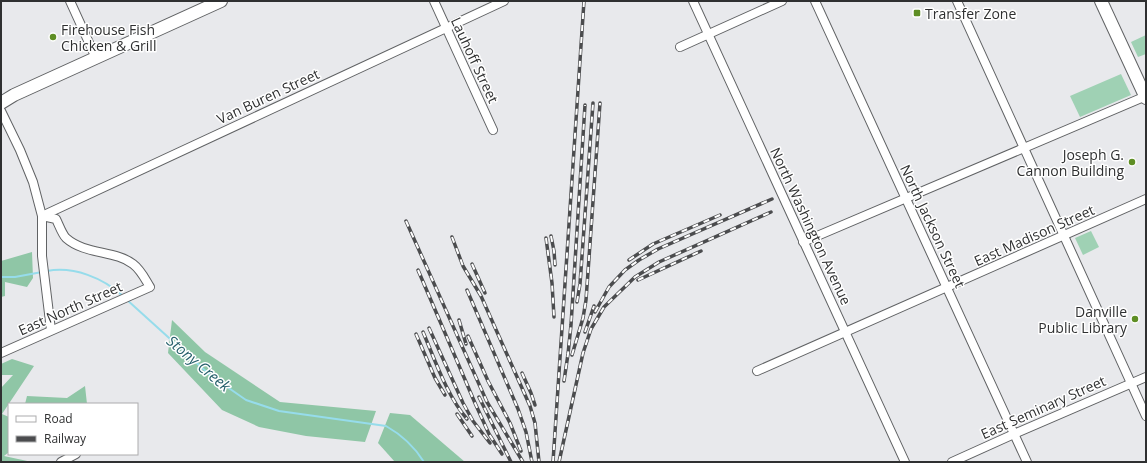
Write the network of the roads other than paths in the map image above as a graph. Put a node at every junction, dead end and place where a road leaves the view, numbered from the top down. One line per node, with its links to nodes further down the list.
1 (70, 1): 13 (street)
2 (221, 1): 13 (main road)
3 (434, 1): 10 (street, Lauhoff Street)
4 (504, 1): 10 (street, Van Buren Street)
5 (693, 1): 11 (street, North Washington Avenue)
6 (782, 1): 11 (street)
7 (815, 1): 19 (street, North Jackson Street)
8 (957, 1): 18 (street)
9 (1101, 1): 14 (main road)
10 (446, 28): 17 (street, Lauhoff Street); 21 (street, Van Buren Street)
11 (708, 34): 12 (street); 23 (street, North Washington Avenue)
12 (680, 46)
13 (96, 58): 15 (main road)
14 (1146, 99): 18 (street)
15 (1, 103)
16 (1, 111): 21 (street)
17 (493, 130)
18 (1024, 148): 19 (street); 22 (street)
19 (906, 198): 23 (street); 24 (street, North Jackson Street)
20 (1146, 199): 22 (street, East Madison Street)
21 (42, 216): 25 (street); 25 (street, East North Street)
22 (1064, 236): 24 (street, East Madison Street); 30 (street)
23 (803, 242): 26 (street, North Washington Avenue)
24 (947, 288): 26 (street, East Madison Street); 32 (street, North Jackson Street)
25 (51, 330): 27 (street, East North Street)
26 (845, 332): 28 (street, East Madison Street); 35 (street, North Washington Avenue)
27 (1, 353)
28 (757, 371)
29 (1146, 377): 30 (street, East Seminary Street)
30 (1131, 383): 31 (street); 32 (street, East Seminary Street)
31 (1146, 416)
32 (1014, 434): 36 (street, East Seminary Street); 37 (street, North Jackson Street)
33 (74, 455): 34 (street)
34 (61, 462)
35 (905, 462)
36 (952, 462)
37 (1027, 462)

